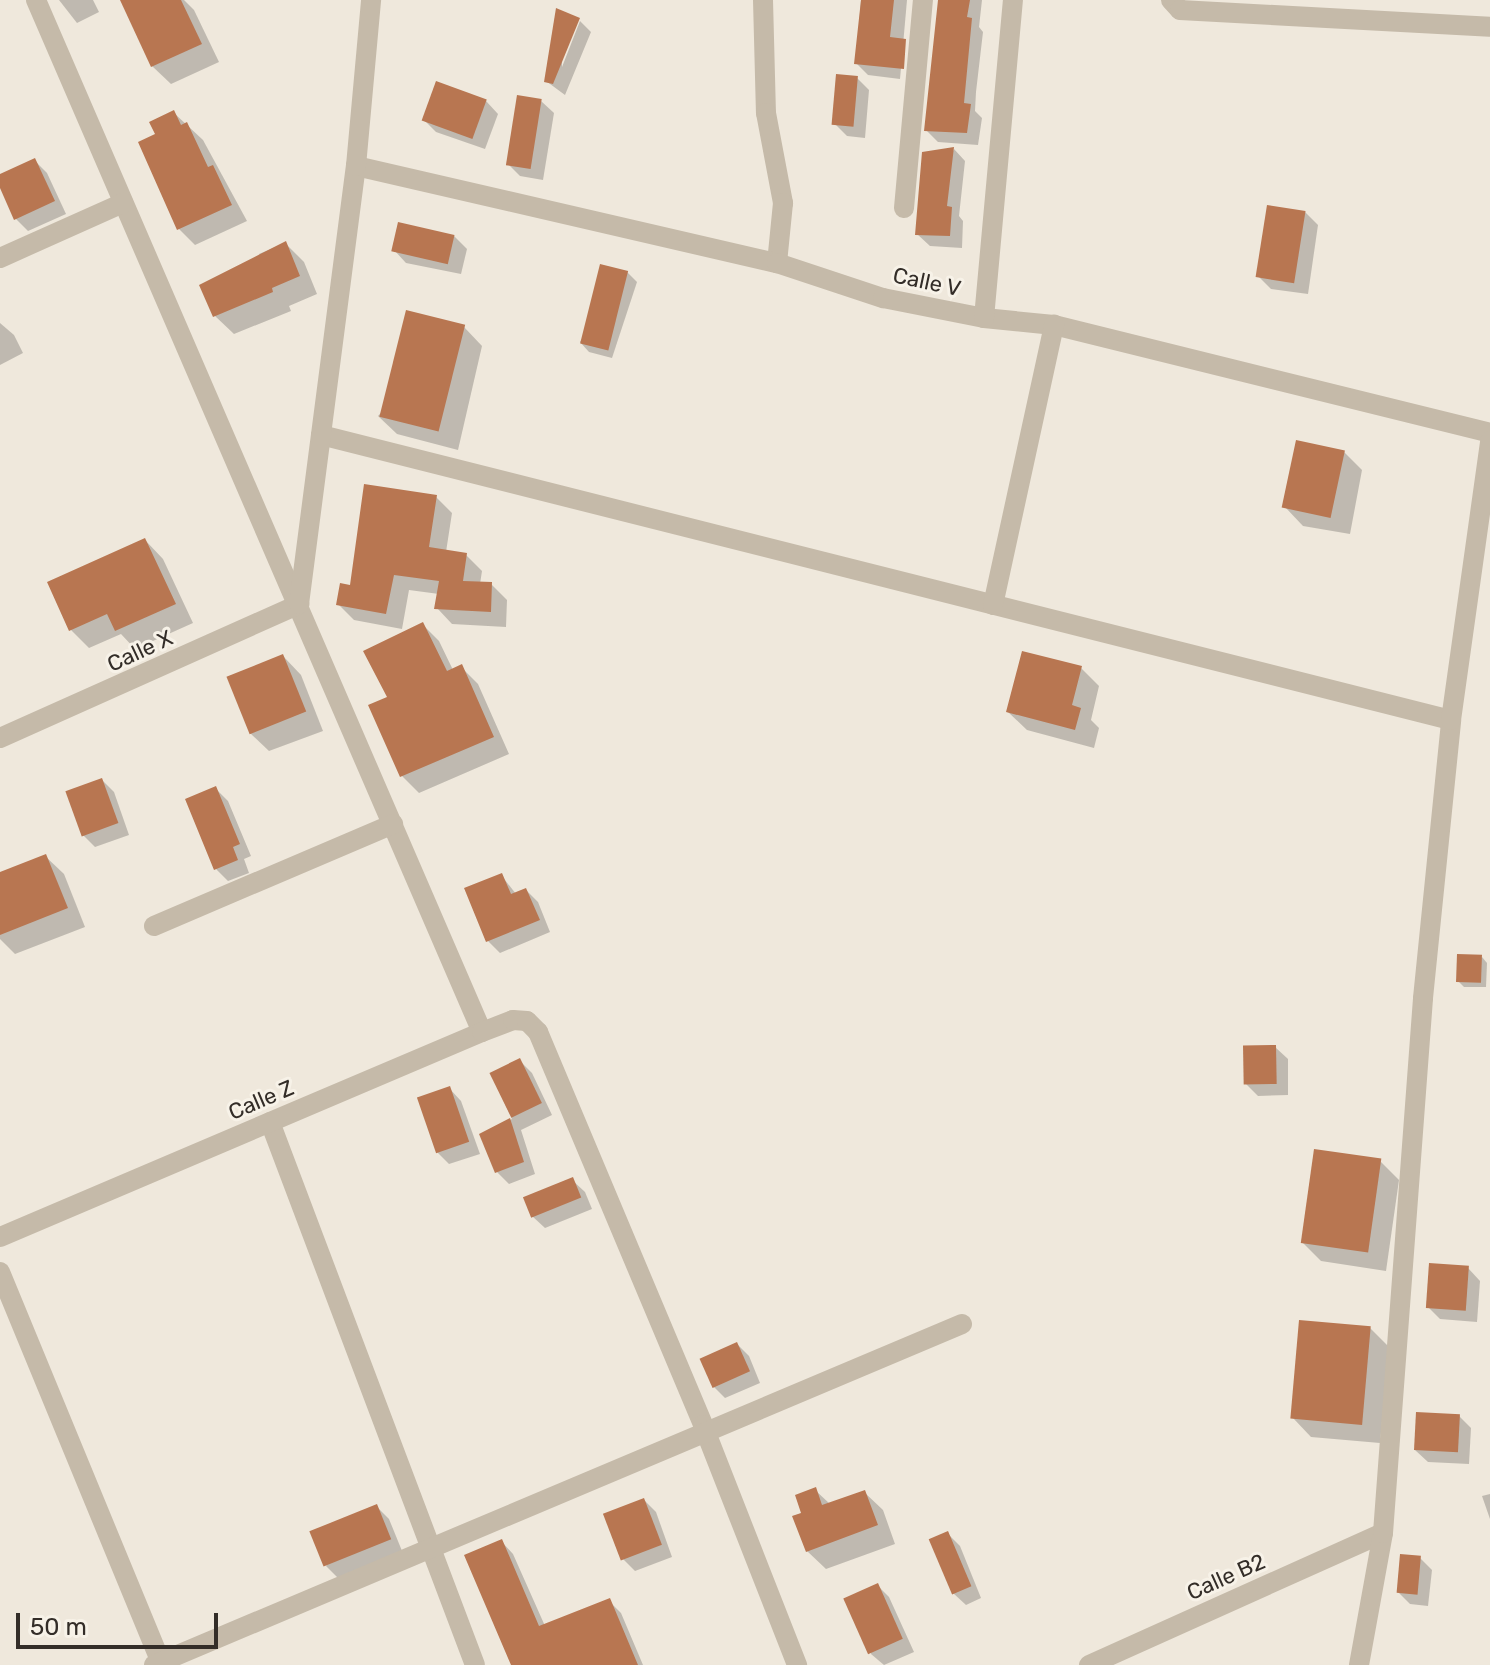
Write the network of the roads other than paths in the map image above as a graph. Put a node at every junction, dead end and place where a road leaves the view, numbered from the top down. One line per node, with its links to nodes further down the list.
1 (36, 0): 9 (street)
2 (371, 0): 8 (street)
3 (763, 0): 12 (street)
4 (923, 0): 10 (street)
5 (1013, 0): 13 (street)
6 (1171, 0): 7 (street)
7 (1490, 27)
8 (356, 166): 12 (street, Calle V); 16 (street)
9 (123, 203): 11 (street); 18 (street)
10 (904, 208)
11 (0, 258)
12 (777, 263): 13 (street, Calle V)
13 (984, 318): 14 (street, Calle V)
14 (1054, 325): 15 (street, Calle V); 19 (street)
15 (1490, 433)
16 (321, 435): 18 (street); 19 (street)
17 (1490, 441): 20 (street)
18 (299, 604): 21 (street, Calle X); 22 (street)
19 (993, 605): 20 (street)
20 (1451, 720): 30 (street)
21 (0, 738)
22 (393, 824): 23 (street); 24 (street)
23 (154, 926)
24 (482, 1032): 25 (street, Calle Z); 29 (street, Calle Z)
25 (270, 1122): 26 (street, Calle Z); 31 (street)
26 (0, 1237)
27 (0, 1272): 32 (street)
28 (962, 1324): 29 (street)
29 (706, 1432): 31 (street); 34 (street)
30 (1383, 1533): 35 (street, Calle B2); 36 (street)
31 (431, 1548): 32 (street); 33 (street)
32 (159, 1664)
33 (475, 1665)
34 (797, 1665)
35 (1089, 1665)
36 (1359, 1665)

